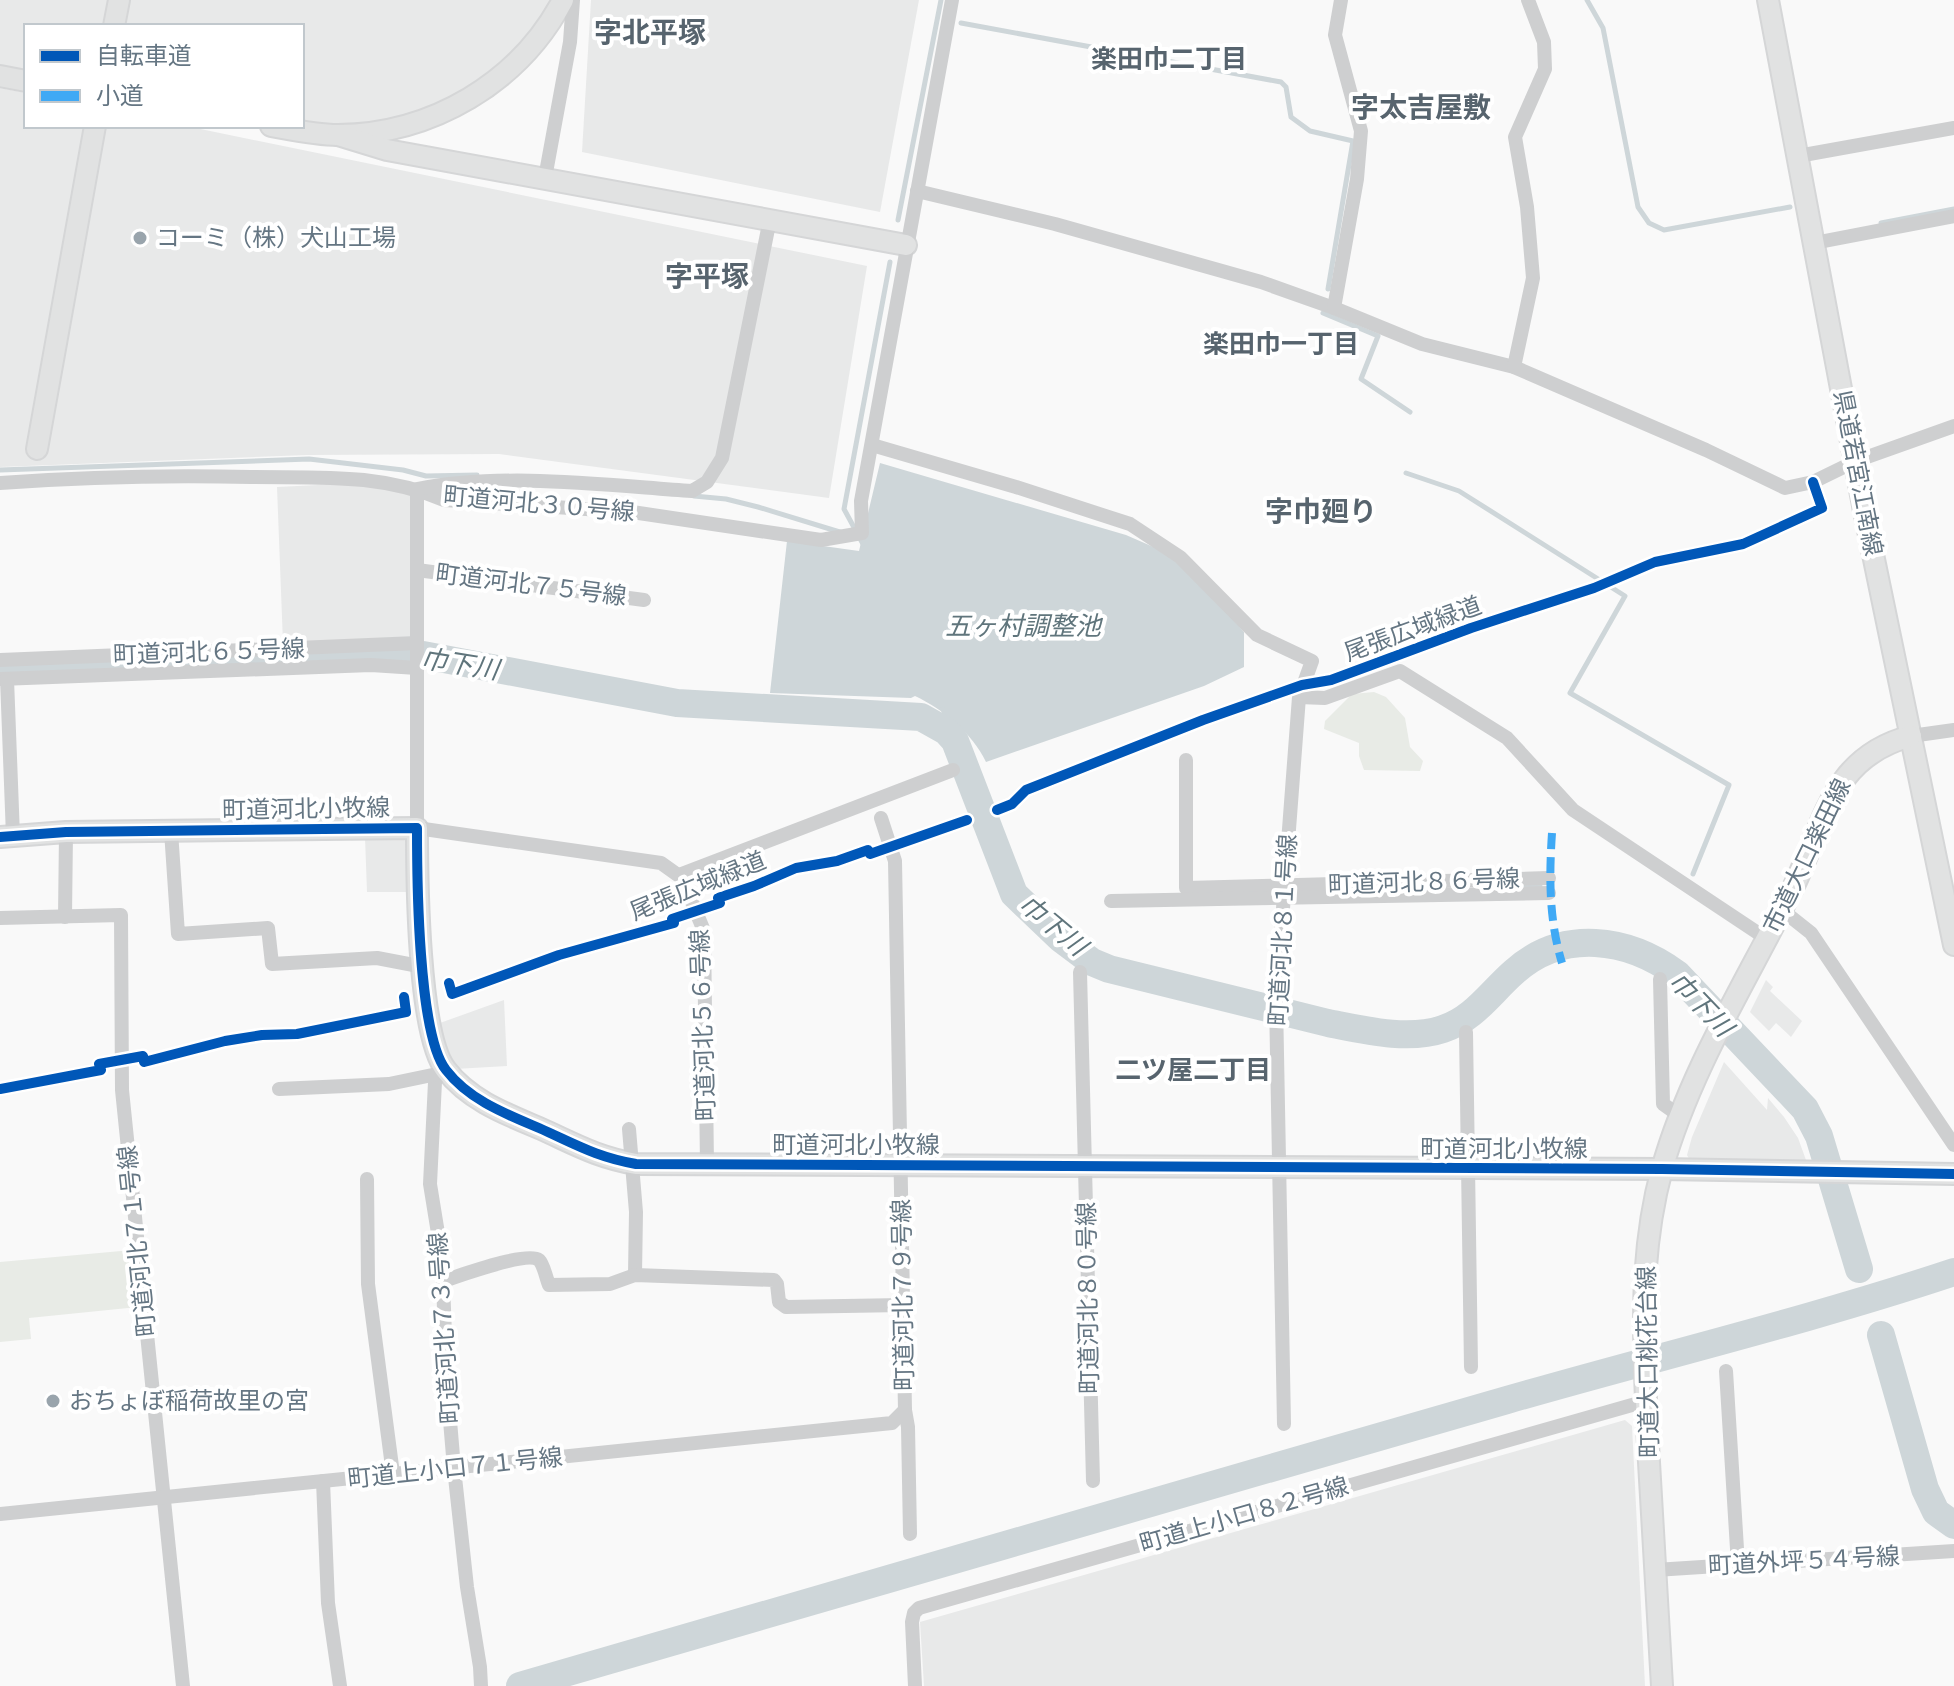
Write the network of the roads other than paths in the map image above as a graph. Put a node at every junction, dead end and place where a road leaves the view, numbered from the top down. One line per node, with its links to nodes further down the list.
1 (119, 0): 8 (street)
2 (563, 0): 14 (street)
3 (573, 0): 16 (street)
4 (952, 0): 17 (street)
5 (1341, 0): 22 (street)
6 (1528, 0): 23 (street)
7 (1768, 0): 15 (street, 県道若宮江南線)
8 (114, 24)
9 (0, 76): 10 (street)
10 (24, 81)
11 (95, 128): 26 (street)
12 (286, 128): 14 (street)
13 (1954, 128): 15 (street)
14 (338, 135): 16 (street)
15 (1798, 156): 20 (street, 県道若宮江南線)
16 (545, 178): 19 (street)
17 (917, 191): 21 (street); 22 (street)
18 (1954, 216): 20 (street)
19 (770, 219): 21 (street); 29 (street)
20 (1814, 243): 27 (street, 県道若宮江南線)
21 (906, 245): 25 (street)
22 (1334, 308): 23 (street)
23 (1514, 367): 27 (street)
24 (1954, 426): 27 (street)
25 (872, 445): 29 (street, 町道河北３０号線); 36 (street, 町道河北８１号線)
26 (37, 449)
27 (1856, 461): 38 (street, 県道若宮江南線)
28 (0, 483): 29 (street, 町道河北３０号線)
29 (417, 489): 30 (street)
30 (417, 570): 31 (street, 町道河北７５号線); 32 (street)
31 (644, 600)
32 (417, 645): 33 (street, 町道河北６５号線); 34 (street)
33 (0, 660)
34 (417, 666): 35 (street); 41 (street)
35 (4, 679): 44 (street)
36 (1299, 697): 47 (street, 町道河北８１号線); 53 (street)
37 (1954, 730): 38 (street)
38 (1911, 736): 50 (street, 市道大口楽田線); 54 (street, 県道若宮江南線)
39 (953, 770): 45 (street)
40 (881, 818): 67 (street, 町道河北７９号線)
41 (417, 828): 42 (street, 町道河北小牧線); 45 (street); 56 (street, 町道河北小牧線)
42 (171, 831): 43 (street, 町道河北小牧線); 56 (street)
43 (66, 832): 44 (street, 町道河北小牧線); 51 (street)
44 (7, 836)
45 (682, 880): 66 (street, 町道河北５６号線)
46 (1549, 885): 47 (street)
47 (1284, 892): 48 (street); 48 (street); 69 (street, 町道河北８１号線)
48 (1179, 899): 49 (street)
49 (1111, 901)
50 (1782, 910): 53 (street, 市道大口楽田線); 64 (street)
51 (65, 917): 52 (street, 町道河北７１号線); 86 (street, 町道河北７１号線)
52 (0, 918)
53 (1767, 939): 55 (street, 市道大口楽田線)
54 (1954, 945)
55 (1754, 963): 62 (street, 町道大口桃花台線)
56 (424, 967): 60 (street, 町道河北小牧線)
57 (1080, 972): 68 (street, 町道河北８０号線)
58 (1660, 979): 62 (street)
59 (1466, 1032): 70 (street)
60 (440, 1070): 61 (street); 65 (street, 町道河北小牧線); 75 (street, 町道河北７３号線)
61 (279, 1089)
62 (1680, 1116): 71 (street, 町道大口桃花台線)
63 (629, 1129): 65 (street)
64 (1954, 1145)
65 (631, 1163): 66 (street, 町道河北小牧線); 74 (street)
66 (707, 1165): 67 (street, 町道河北小牧線)
67 (902, 1166): 68 (street, 町道河北小牧線); 76 (street, 町道河北７９号線)
68 (1085, 1167): 69 (street, 町道河北小牧線); 85 (street, 町道河北８０号線)
69 (1278, 1168): 70 (street, 町道河北小牧線); 81 (street, 町道河北８１号線)
70 (1468, 1169): 71 (street, 町道河北小牧線); 77 (street)
71 (1662, 1169): 72 (street, 町道河北小牧線); 79 (street, 町道大口桃花台線)
72 (1954, 1174)
73 (367, 1179): 83 (street)
74 (635, 1275): 75 (street); 76 (street)
75 (443, 1281): 82 (street, 町道河北７３号線)
76 (903, 1305): 80 (street, 町道河北７９号線)
77 (1471, 1367)
78 (1726, 1371): 90 (street)
79 (1646, 1390): 91 (street, 町道大口桃花台線); 95 (street, 町道上小口８２号線)
80 (905, 1410): 82 (street, 町道上小口７１号線); 88 (street, 町道河北７９号線)
81 (1284, 1424)
82 (454, 1468): 83 (street, 町道上小口７１号線); 92 (street, 町道河北７３号線)
83 (393, 1474): 84 (street, 町道上小口７１号線)
84 (323, 1481): 86 (street, 町道上小口７１号線); 94 (street)
85 (1093, 1481)
86 (162, 1496): 87 (street, 町道上小口７１号線); 93 (street, 町道河北７１号線)
87 (0, 1514)
88 (910, 1534)
89 (1954, 1551): 90 (street, 町道外坪５４号線)
90 (1738, 1565): 91 (street, 町道外坪５４号線)
91 (1655, 1570): 96 (street, 町道大口桃花台線)
92 (481, 1684)
93 (183, 1686)
94 (340, 1686)
95 (915, 1686)
96 (1662, 1686)

